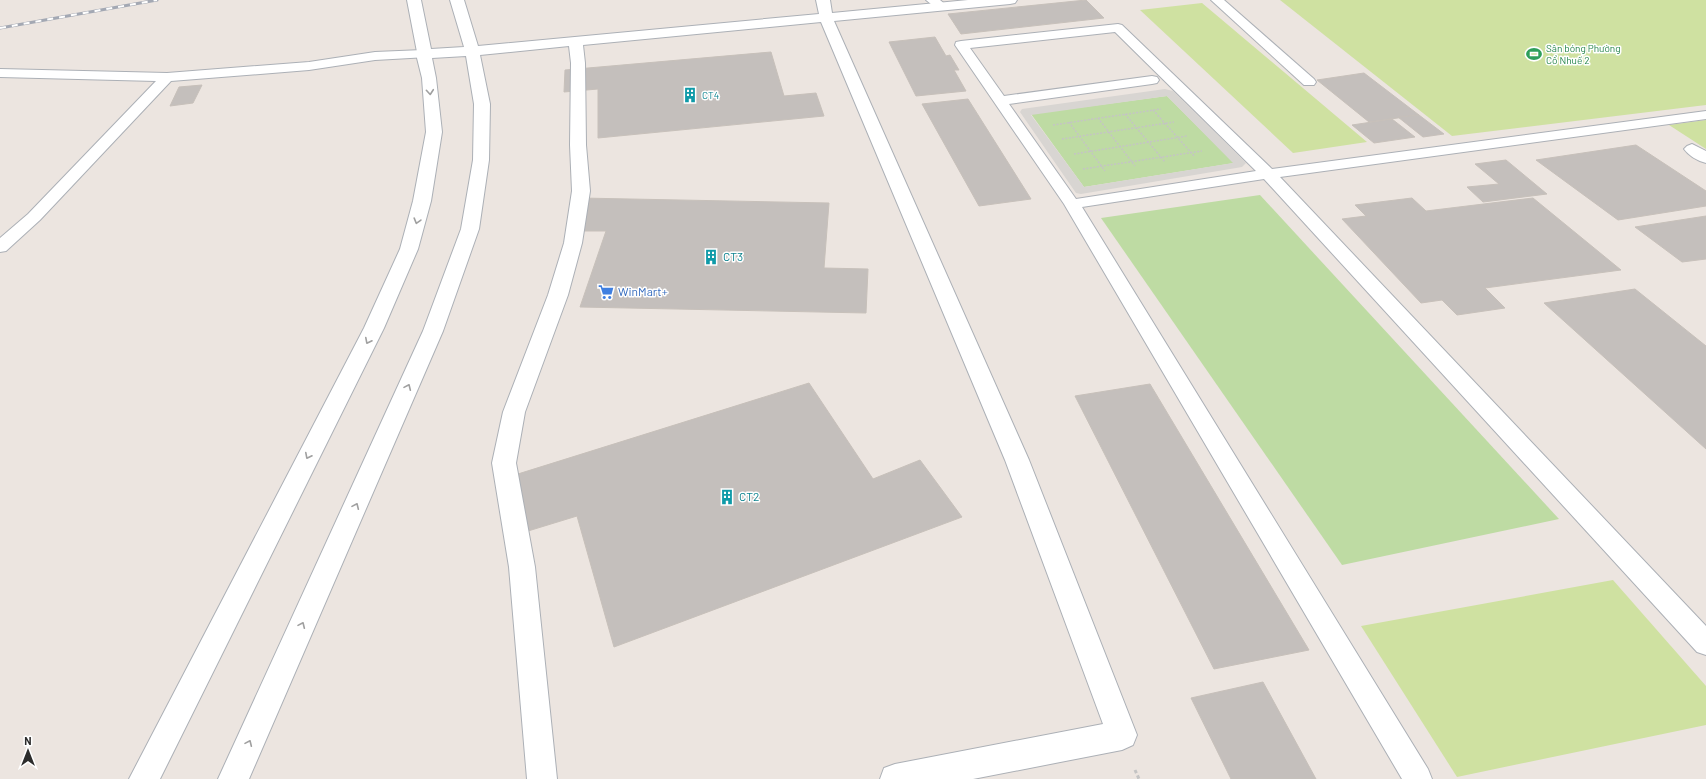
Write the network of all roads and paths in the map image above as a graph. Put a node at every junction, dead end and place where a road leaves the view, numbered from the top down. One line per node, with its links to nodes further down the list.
1 (414, 0): 9 (street)
2 (457, 0): 8 (street)
3 (1010, 0): 5 (street)
4 (1217, 0): 13 (lane)
5 (937, 3): 6 (street)
6 (825, 9): 7 (street); 57 (street)
7 (576, 41): 8 (street); 56 (street)
8 (472, 51): 9 (street); 55 (street, one-way to 8)
9 (424, 54): 11 (lane); 54 (street, one-way to 54)
10 (0, 73): 11 (lane)
11 (167, 77): 52 (lane)
12 (1152, 80): 14 (lane)
13 (1309, 82)
14 (1000, 101): 50 (lane); 51 (lane)
15 (1149, 105): 18 (path)
16 (1121, 109): 20 (path)
17 (1166, 109): 18 (path)
18 (1154, 110): 20 (path); 26 (path)
19 (1094, 112): 23 (path)
20 (1126, 115): 23 (path); 28 (path)
21 (1706, 115): 50 (lane)
22 (1065, 117): 25 (path)
23 (1098, 118): 25 (path); 29 (path)
24 (1178, 122): 26 (path)
25 (1070, 123): 27 (path); 30 (path)
26 (1165, 124): 28 (path); 32 (path)
27 (1048, 126)
28 (1137, 128): 29 (path); 34 (path)
29 (1109, 132): 30 (path); 35 (path)
30 (1079, 136): 33 (path); 38 (path)
31 (1191, 136): 32 (path)
32 (1178, 138): 34 (path); 39 (path)
33 (1057, 139)
34 (1149, 142): 35 (path); 41 (path)
35 (1121, 147): 38 (path); 44 (path)
36 (1692, 149): 43 (lane)
37 (1205, 150): 39 (path)
38 (1091, 152): 40 (path); 45 (path)
39 (1191, 152): 41 (path); 42 (path)
40 (1069, 155)
41 (1161, 157): 44 (path); 47 (path)
42 (1195, 157)
43 (1706, 158)
44 (1132, 161): 45 (path); 46 (path)
45 (1102, 166): 48 (path); 49 (path)
46 (1136, 167)
47 (1170, 167)
48 (1079, 169)
49 (1106, 171)
50 (1268, 174): 51 (lane); 53 (lane)
51 (1072, 204): 58 (lane)
52 (0, 247)
53 (1706, 644)
54 (144, 779)
55 (233, 779)
56 (542, 779)
57 (895, 779)
58 (1418, 779)

